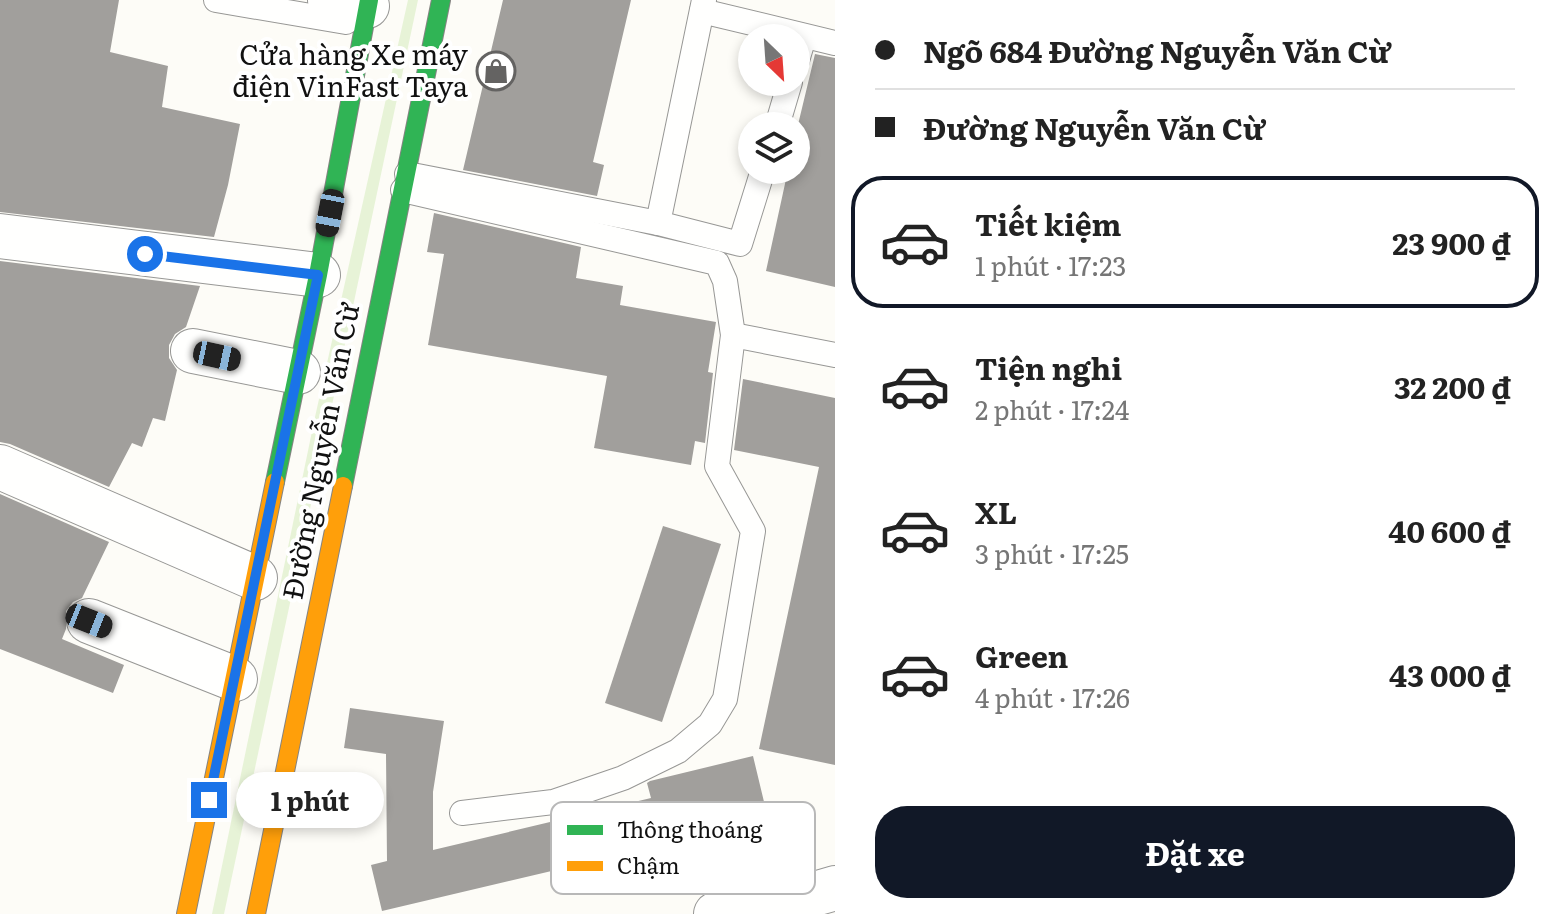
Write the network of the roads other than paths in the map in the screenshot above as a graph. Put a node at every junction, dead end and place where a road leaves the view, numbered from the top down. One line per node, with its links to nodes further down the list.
1 (216, 0): 4 (lane)
2 (441, 0): 8 (main road, Đường Nguyễn Văn Cừ)
3 (703, 5): 5 (lane); 10 (lane)
4 (357, 8): 12 (main road, Đường Nguyễn Văn Cừ)
5 (763, 24)
6 (810, 38): 7 (lane)
7 (835, 43)
8 (405, 182): 10 (lane); 13 (lane); 27 (main road, Đường Nguyễn Văn Cừ)
9 (759, 184): 10 (lane)
10 (658, 223)
11 (0, 236): 12 (street)
12 (318, 275): 16 (main road, Đường Nguyễn Văn Cừ)
13 (733, 335): 15 (lane); 22 (lane)
14 (193, 351): 16 (street)
15 (835, 355)
16 (298, 372): 18 (main road, Đường Nguyễn Văn Cừ)
17 (0, 467): 18 (street)
18 (255, 578): 20 (main road, Đường Nguyễn Văn Cừ)
19 (89, 621): 20 (street)
20 (235, 679): 26 (main road, Đường Nguyễn Văn Cừ)
21 (551, 802): 23 (lane)
22 (553, 802)
23 (462, 813)
24 (835, 888): 25 (street)
25 (770, 910): 28 (street)
26 (186, 914)
27 (256, 914)
28 (716, 914)

